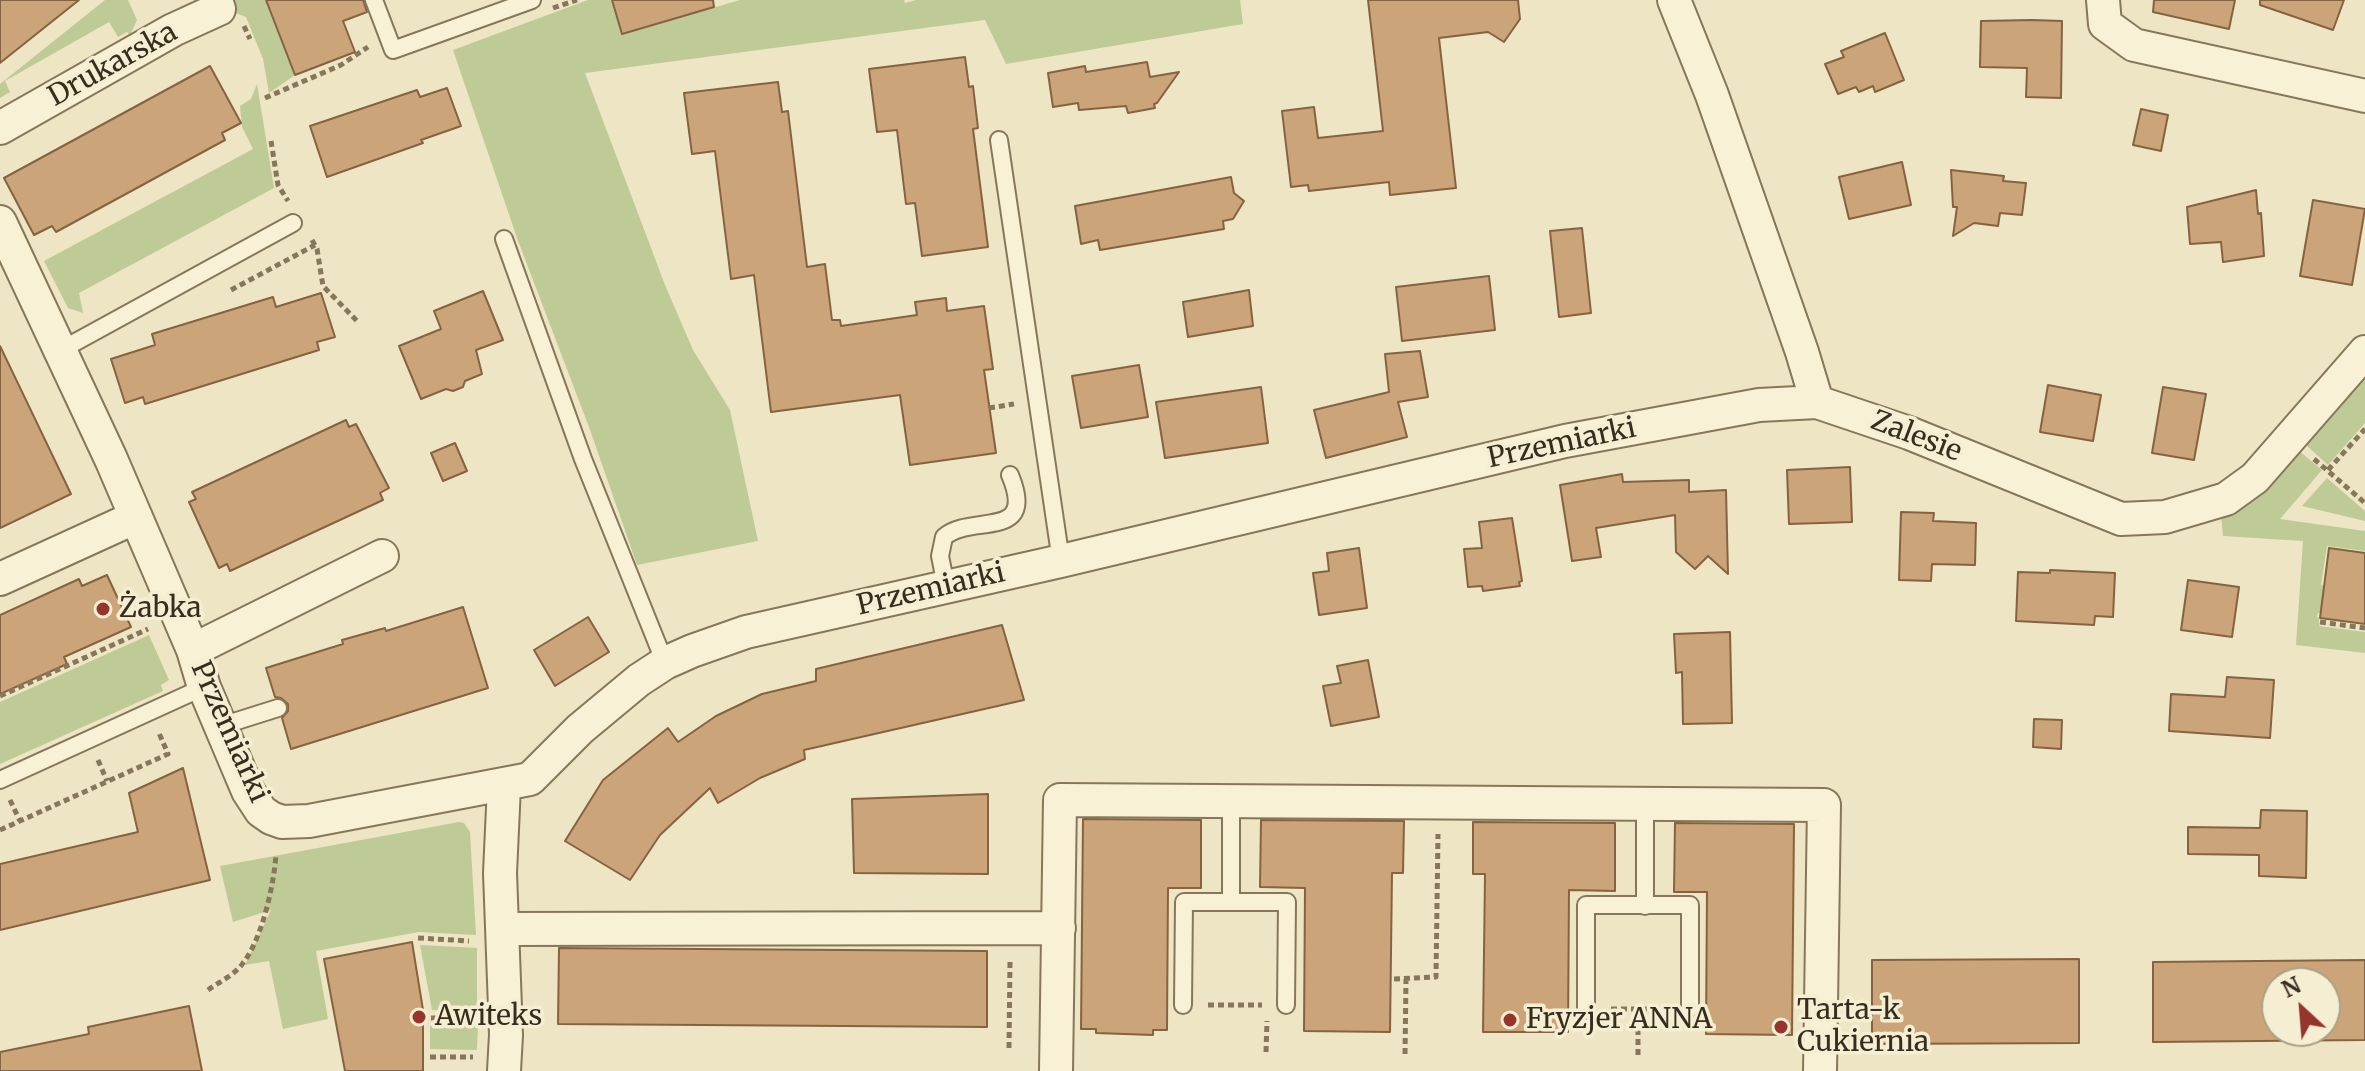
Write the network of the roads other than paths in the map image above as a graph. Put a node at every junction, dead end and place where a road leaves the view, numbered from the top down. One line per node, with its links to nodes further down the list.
1 (216, 0): 7 (street, Drukarska)
2 (374, 0): 3 (lane)
3 (532, 0)
4 (1674, 0): 14 (street)
5 (2103, 0): 6 (street)
6 (2365, 96)
7 (0, 128)
8 (999, 140): 18 (lane)
9 (293, 216): 12 (lane)
10 (0, 222): 12 (street, Przemiarki)
11 (504, 239): 22 (lane)
12 (61, 350): 16 (street, Przemiarki)
13 (2365, 352): 14 (street, Zalesie)
14 (1817, 402): 18 (street, Przemiarki)
15 (1010, 475): 20 (lane)
16 (136, 517): 19 (street); 21 (street, Przemiarki)
17 (382, 556): 21 (street, Przemiarki)
18 (1061, 561): 20 (street, Przemiarki)
19 (0, 579)
20 (946, 586): 22 (street, Przemiarki)
21 (193, 650): 23 (street, Przemiarki)
22 (665, 663): 27 (street, Przemiarki)
23 (204, 687): 25 (street, Przemiarki); 26 (lane)
24 (278, 708): 25 (lane)
25 (221, 726): 27 (street, Przemiarki)
26 (0, 780)
27 (504, 786): 33 (street)
28 (1231, 801): 29 (street); 30 (lane); 32 (street)
29 (1645, 803): 31 (lane); 40 (street)
30 (1231, 902): 34 (lane); 35 (lane)
31 (1645, 906): 36 (lane); 37 (lane)
32 (1059, 928): 33 (street); 39 (street)
33 (492, 935): 38 (street)
34 (1183, 1005)
35 (1286, 1005)
36 (1690, 1008)
37 (1586, 1010)
38 (494, 1064)
39 (1056, 1071)
40 (1820, 1071)

